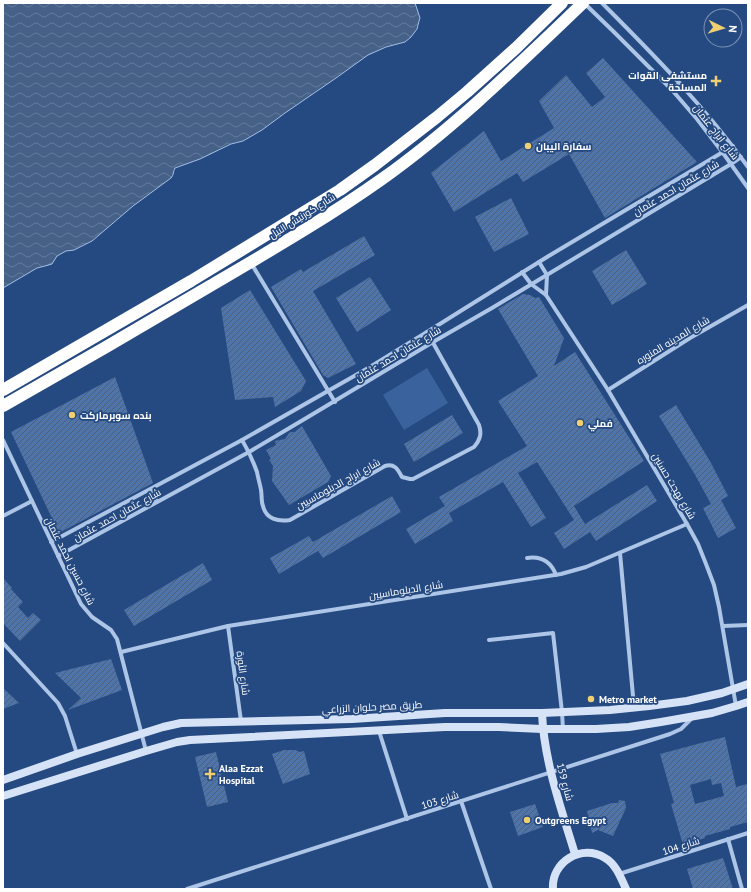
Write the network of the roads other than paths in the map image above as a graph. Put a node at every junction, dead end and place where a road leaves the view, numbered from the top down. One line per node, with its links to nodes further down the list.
1 (562, 3): 21 (highway, شارع كورنيش النيل)
2 (584, 3): 5 (street, شارع ابراج عثمان); 12 (highway, شارع كورنيش النيل)
3 (602, 3): 4 (street, شارع ابراج عثمان)
4 (680, 83): 5 (street); 6 (street, شارع ابراج عثمان)
5 (672, 90): 7 (street, شارع ابراج عثمان)
6 (733, 146): 7 (street, شارع عثمان احمد عثمان); 8 (street, شارع ابراج عثمان)
7 (724, 153): 9 (street, شارع ابراج عثمان); 13 (street, شارع عثمان احمد عثمان)
8 (741, 157): 9 (street, شارع عثمان احمد عثمان); 10 (street, شارع ابراج عثمان)
9 (731, 164): 11 (street, شارع ابراج عثمان); 15 (street, شارع عثمان احمد عثمان)
10 (748, 167)
11 (748, 188)
12 (250, 262): 23 (street); 25 (highway, شارع كورنيش النيل)
13 (539, 262): 14 (street, شارع عثمان احمد عثمان); 15 (street)
14 (522, 272): 16 (street); 19 (street, شارع عثمان احمد عثمان)
15 (547, 275): 16 (street, شارع عثمان احمد عثمان); 17 (street)
16 (530, 284): 17 (street, شارع بهجت حسنين); 20 (street, شارع عثمان احمد عثمان)
17 (546, 295): 22 (street, شارع بهجت حسنين)
18 (748, 305): 22 (street, شارع المدينه المنوره)
19 (427, 332): 20 (street, شارع ابراج الدبلوماسيين); 23 (street, شارع عثمان احمد عثمان)
20 (433, 342): 24 (street, شارع عثمان احمد عثمان); 28 (street, شارع ابراج الدبلوماسيين)
21 (3, 390)
22 (608, 390): 33 (street, شارع بهجت حسنين)
23 (328, 391): 24 (street); 27 (street, شارع عثمان احمد عثمان)
24 (335, 402): 28 (street, شارع عثمان احمد عثمان)
25 (3, 406)
26 (3, 440): 30 (street, شارع حسين احمد عثمان)
27 (242, 440): 28 (street, شارع ابراج الدبلوماسيين); 29 (street, شارع عثمان احمد عثمان)
28 (249, 452): 31 (street, شارع عثمان احمد عثمان)
29 (151, 490): 31 (street); 34 (street, شارع عثمان احمد عثمان)
30 (32, 501): 32 (street); 34 (street, شارع حسين احمد عثمان)
31 (157, 502): 36 (street, شارع عثمان احمد عثمان)
32 (3, 516)
33 (687, 524): 35 (street, شارع الدبلوماسيين); 41 (street, شارع بهجت حسنين)
34 (52, 542): 36 (street, شارع حسين احمد عثمان)
35 (620, 552): 38 (street, شارع الدبلوماسيين); 49 (street)
36 (58, 556): 44 (street, شارع حسين احمد عثمان)
37 (527, 558): 38 (street)
38 (556, 575): 40 (street, شارع الدبلوماسيين)
39 (748, 625): 41 (street)
40 (228, 626): 44 (street, شارع الدبلوماسيين); 53 (street, شارع الثورة)
41 (722, 626): 46 (street, شارع بهجت حسنين)
42 (489, 640): 50 (street)
43 (3, 643): 59 (street)
44 (121, 652): 57 (street, شارع حسين احمد عثمان)
45 (748, 684): 46 (main road, طريق مصر حلوان الزراعي)
46 (733, 690): 48 (street, شارع بهجت حسنين); 49 (main road, طريق مصر حلوان الزراعي)
47 (748, 702): 48 (main road)
48 (736, 706): 52 (main road)
49 (634, 708): 50 (main road, طريق مصر حلوان الزراعي)
50 (562, 712): 51 (main road, طريق مصر حلوان الزراعي); 55 (street)
51 (542, 713): 53 (main road, طريق مصر حلوان الزراعي); 54 (main road, شارع 159)
52 (693, 717): 55 (main road); 60 (street, شارع 103)
53 (241, 722): 57 (main road, طريق مصر حلوان الزراعي)
54 (542, 729): 55 (main road); 56 (main road); 60 (main road, شارع 159)
55 (563, 730)
56 (379, 731): 58 (main road); 64 (street)
57 (141, 734): 58 (street, شارع حسين احمد عثمان); 59 (main road, طريق مصر حلوان الزراعي)
58 (146, 751): 62 (main road)
59 (77, 754): 61 (main road, طريق مصر حلوان الزراعي)
60 (551, 772): 63 (street, شارع 103); 67 (main road, شارع 159)
61 (3, 780)
62 (3, 796)
63 (461, 801): 64 (street, شارع 103); 70 (street)
64 (407, 819): 69 (street, شارع 103)
65 (748, 833): 66 (street, شارع 104)
66 (728, 839): 68 (street, شارع 104); 73 (street)
67 (575, 854): 68 (main road); 71 (main road)
68 (619, 874): 72 (main road)
69 (187, 889)
70 (491, 889)
71 (552, 889)
72 (626, 889)
73 (742, 889)

